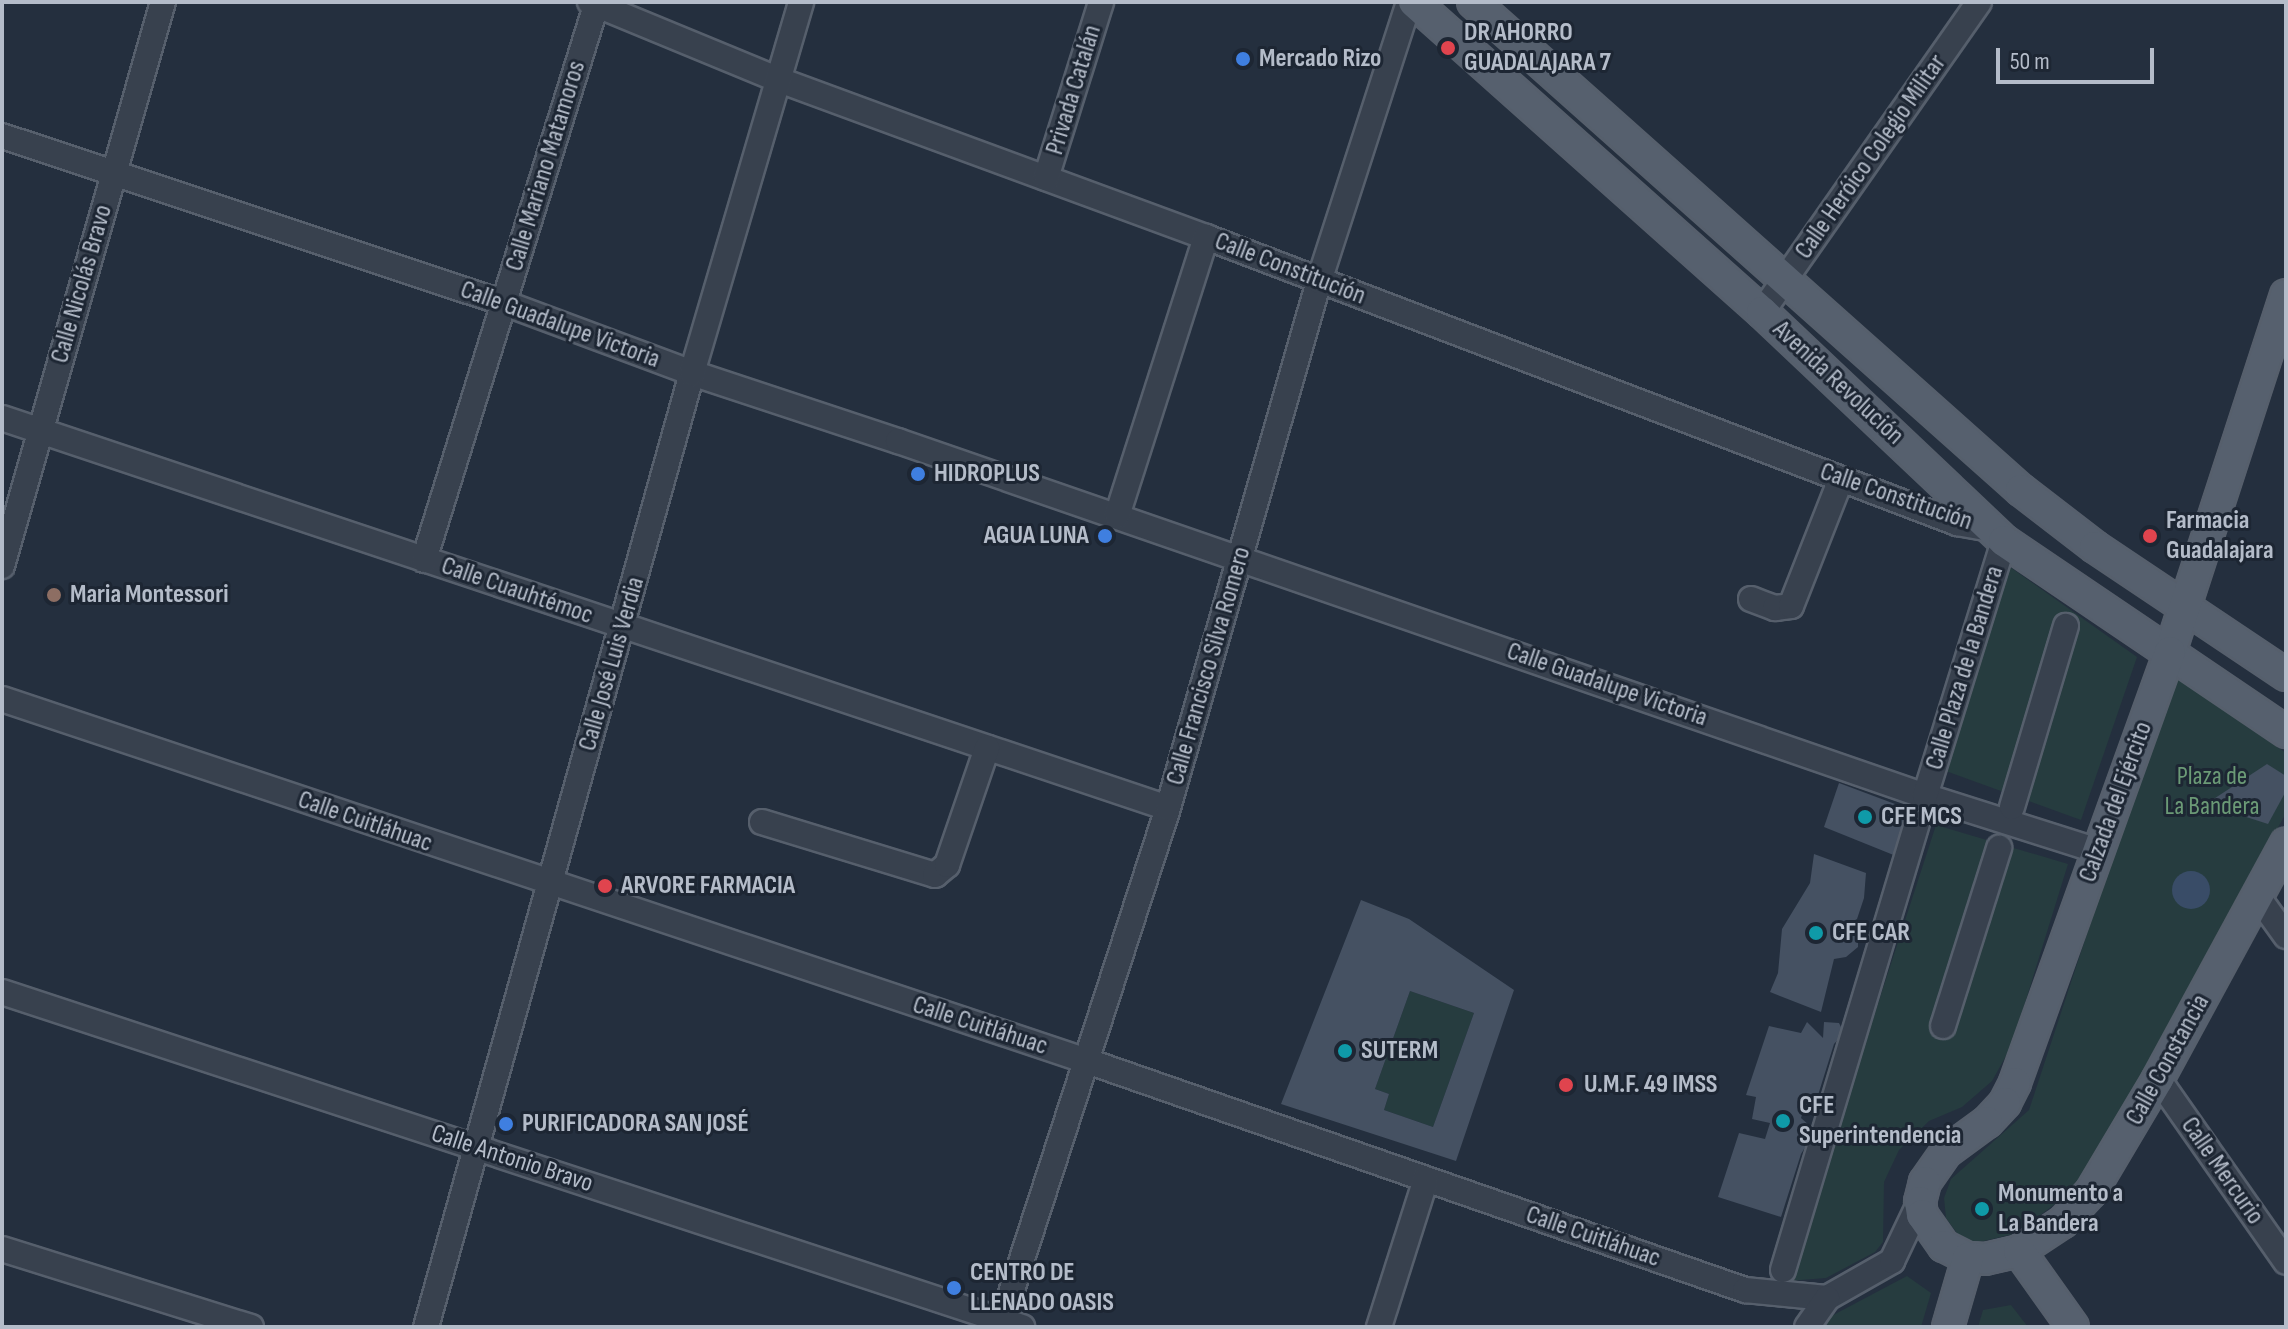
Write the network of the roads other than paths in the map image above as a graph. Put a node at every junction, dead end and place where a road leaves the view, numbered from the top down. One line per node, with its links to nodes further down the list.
1 (163, 2): 10 (street, Calle Nicolás Bravo)
2 (801, 2): 8 (street, Calle José Luis Verdia)
3 (1101, 2): 11 (street, Privada Catalán)
4 (1412, 2): 14 (street, Calle Francisco Silva Romero); 17 (main road, Avenida Revolución)
5 (1473, 2): 13 (main road, Avenida Revolución)
6 (1979, 2): 13 (street, Calle Heróico Colegio Militar)
7 (594, 3): 8 (street, Calle Constitución); 16 (street, Calle Mariano Matamoros)
8 (779, 80): 11 (street, Calle Constitución); 18 (street, Calle José Luis Verdia)
9 (2, 136): 10 (street, Calle Guadalupe Victoria)
10 (114, 173): 16 (street, Calle Guadalupe Victoria); 20 (street, Calle Nicolás Bravo)
11 (1046, 178): 12 (street, Calle Constitución)
12 (1206, 237): 14 (street, Calle Constitución); 22 (street)
13 (1785, 280): 17 (street, Calle Heróico Colegio Militar); 28 (main road, Avenida Revolución)
14 (1319, 281): 21 (street, Calle Constitución); 24 (street, Calle Francisco Silva Romero)
15 (2286, 295): 28 (main road, Calzada del Ejército)
16 (504, 303): 18 (street, Calle Guadalupe Victoria); 25 (street, Calle Mariano Matamoros)
17 (1762, 312): 23 (main road, Avenida Revolución)
18 (692, 373): 22 (street, Calle Guadalupe Victoria); 30 (street, Calle José Luis Verdia)
19 (2, 418): 20 (street, Calle Cuauhtémoc)
20 (40, 431): 25 (street, Calle Cuauhtémoc); 26 (street, Calle Nicolás Bravo)
21 (1841, 479): 23 (street, Calle Constitución); 27 (street)
22 (1117, 516): 24 (street, Calle Guadalupe Victoria)
23 (1998, 535): 31 (main road, Avenida Revolución); 36 (street, Calle Plaza de la Bandera)
24 (1239, 559): 36 (street, Calle Guadalupe Victoria); 38 (street, Calle Francisco Silva Romero)
25 (424, 560): 30 (street, Calle Cuauhtémoc)
26 (2, 566)
27 (1751, 599)
28 (2184, 607): 31 (main road, Calzada del Ejército); 32 (main road, Avenida Revolución)
29 (2066, 626): 37 (street)
30 (623, 627): 35 (street, Calle Cuauhtémoc); 44 (street, Calle José Luis Verdia)
31 (2170, 652): 34 (main road, Avenida Revolución); 43 (main road, Calzada del Ejército)
32 (2286, 675)
33 (2, 699): 44 (street, Calle Cuitláhuac)
34 (2286, 732)
35 (987, 748): 38 (street, Calle Cuauhtémoc); 39 (street)
36 (1925, 796): 43 (street, Calle Guadalupe Victoria)
37 (2012, 807)
38 (1168, 808): 49 (street, Calle Francisco Silva Romero)
39 (762, 822)
40 (1917, 824): 58 (street)
41 (2286, 843): 45 (main road, Calle Constancia)
42 (1999, 848): 48 (street)
43 (2098, 851): 53 (main road, Calzada del Ejército)
44 (550, 884): 49 (street, Calle Cuitláhuac); 51 (street, Calle José Luis Verdia)
45 (2258, 897): 46 (street); 50 (main road, Calle Constancia)
46 (2286, 936)
47 (2, 992): 51 (street, Calle Antonio Bravo)
48 (1943, 1026)
49 (1087, 1061): 52 (street, Calle Cuitláhuac); 60 (street, Calle Francisco Silva Romero)
50 (2158, 1079): 55 (main road, Calle Constancia); 57 (street, Calle Mercurio)
51 (476, 1147): 60 (street, Calle Antonio Bravo); 62 (street, Calle José Luis Verdia)
52 (1426, 1179): 59 (street, Calle Cuitláhuac); 63 (street)
53 (1920, 1202): 56 (main road); 59 (street)
54 (2, 1249): 61 (street)
55 (2019, 1251): 56 (main road); 66 (main road)
56 (1968, 1258): 65 (main road)
57 (2286, 1262)
58 (1783, 1270)
59 (1827, 1298): 64 (street)
60 (1008, 1325)
61 (251, 1327)
62 (426, 1327)
63 (1379, 1327)
64 (1807, 1327)
65 (1948, 1327)
66 (2073, 1327)

